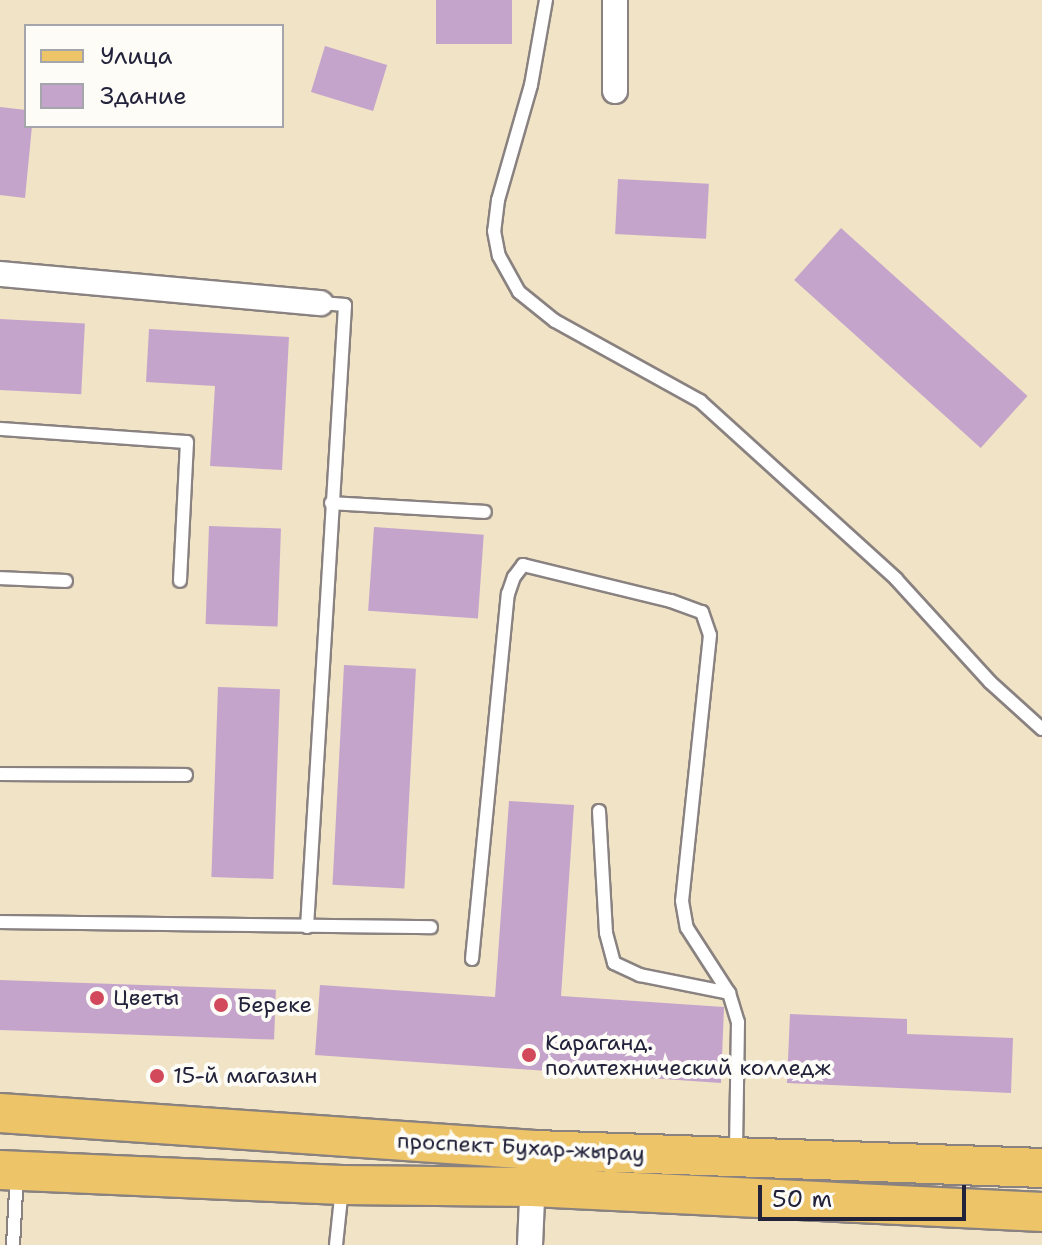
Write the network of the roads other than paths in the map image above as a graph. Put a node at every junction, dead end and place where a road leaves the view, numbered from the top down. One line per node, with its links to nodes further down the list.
1 (546, 0): 12 (lane)
2 (615, 0): 3 (street)
3 (615, 91)
4 (0, 274): 5 (street)
5 (321, 303): 7 (lane)
6 (0, 429): 11 (lane)
7 (331, 503): 8 (lane); 17 (lane)
8 (485, 512)
9 (0, 578): 10 (lane)
10 (66, 581)
11 (180, 581)
12 (1042, 729)
13 (0, 774): 14 (lane)
14 (186, 775)
15 (599, 811): 20 (lane)
16 (0, 922): 17 (lane)
17 (307, 927): 18 (lane)
18 (431, 927)
19 (472, 959): 20 (lane)
20 (729, 993): 22 (lane)
21 (0, 1113): 23 (main road, проспект Бухар-жырау)
22 (736, 1157): 23 (main road, проспект Бухар-жырау); 24 (main road, проспект Бухар-жырау)
23 (534, 1168): 26 (main road, проспект Бухар-жырау); 27 (main road, проспект Бухар-жырау); 30 (street)
24 (1042, 1168)
25 (9, 1170): 26 (main road, проспект Бухар-жырау); 28 (lane)
26 (342, 1185): 29 (lane)
27 (1042, 1212)
28 (13, 1245)
29 (336, 1245)
30 (530, 1245)

